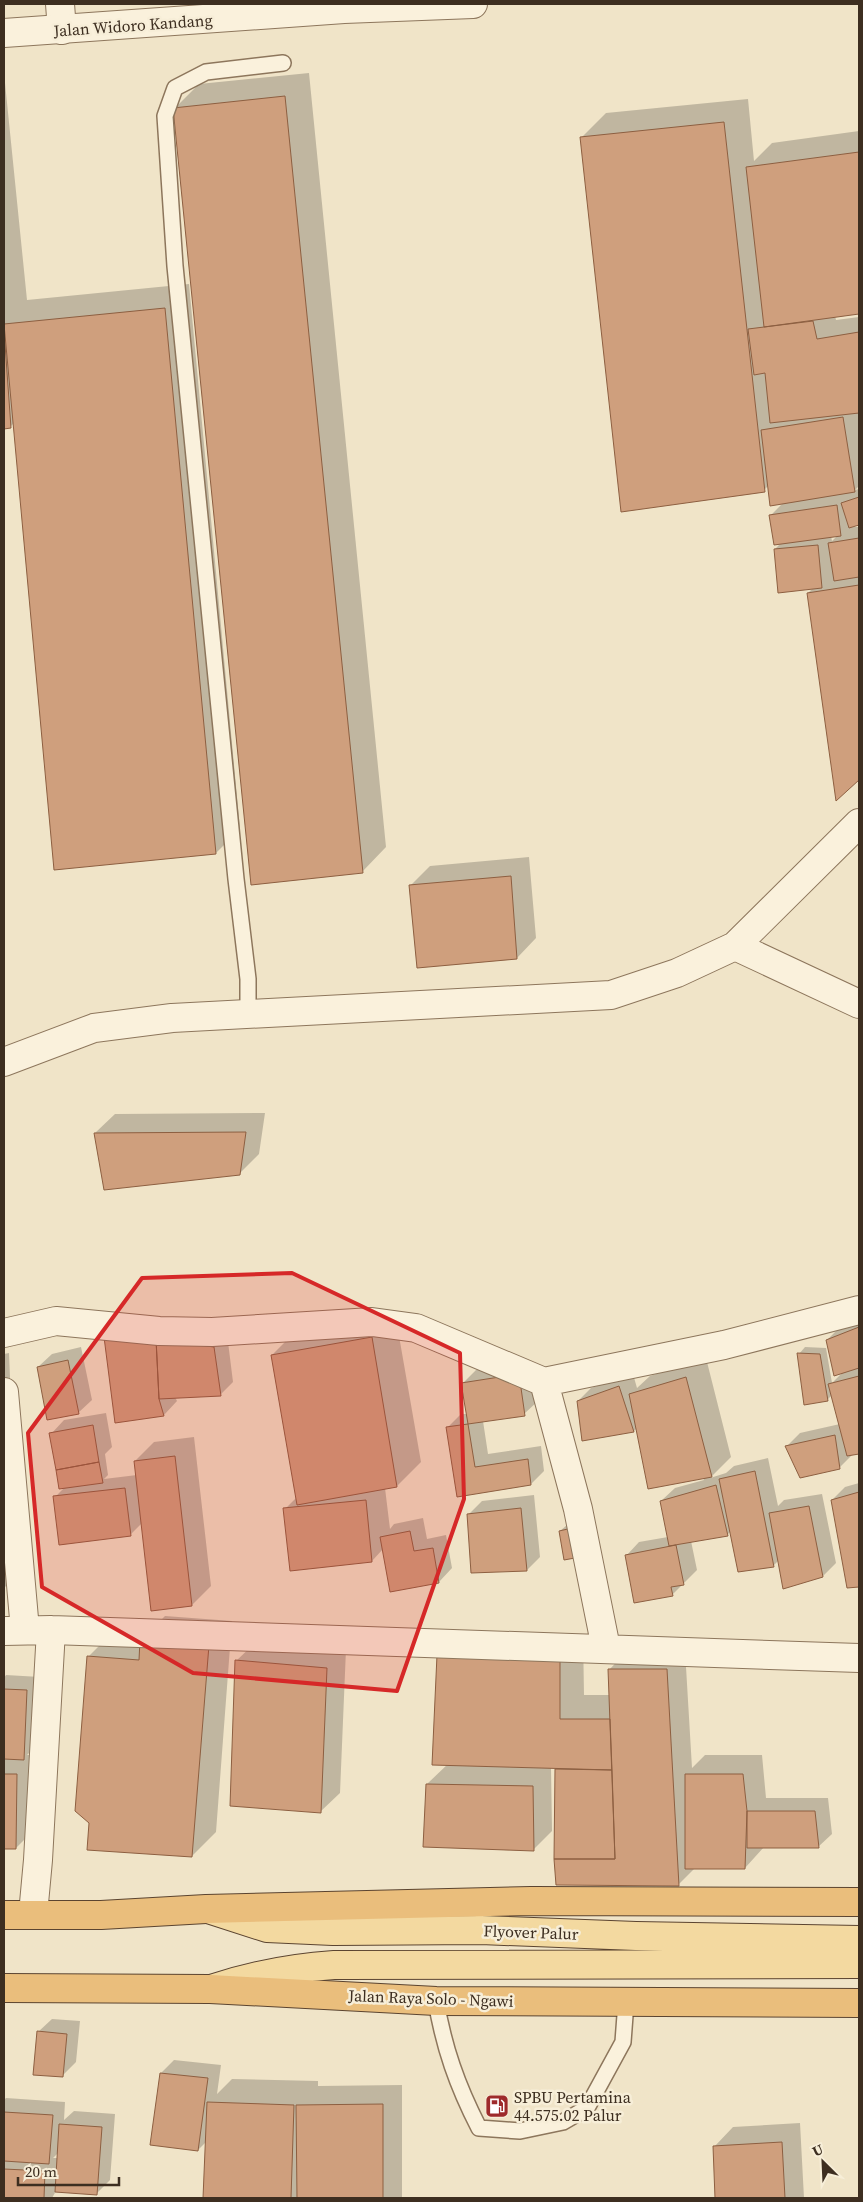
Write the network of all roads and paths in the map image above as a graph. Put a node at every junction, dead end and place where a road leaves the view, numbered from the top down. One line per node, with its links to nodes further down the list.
1 (473, 4): 2 (street, Jalan Widoro Kandang)
2 (61, 17): 3 (street, Jalan Widoro Kandang)
3 (4, 33)
4 (283, 64): 8 (lane)
5 (859, 823): 6 (street)
6 (735, 946): 7 (street); 8 (street)
7 (859, 1004)
8 (248, 1014): 9 (street)
9 (4, 1062)
10 (859, 1310): 12 (street)
11 (4, 1333): 12 (street)
12 (544, 1382): 15 (street)
13 (4, 1392): 14 (street)
14 (27, 1630): 15 (street); 19 (street)
15 (606, 1648): 16 (street)
16 (859, 1658)
17 (859, 1902): 18 (highway)
18 (206, 1909): 19 (highway); 21 (main road, Flyover Palur)
19 (33, 1914): 20 (highway)
20 (4, 1916)
21 (859, 1940)
22 (859, 1964): 24 (main road, Flyover Palur)
23 (4, 1988): 24 (highway, Jalan Raya Solo - Ngawi)
24 (210, 1989): 25 (highway, Jalan Raya Solo - Ngawi)
25 (436, 2001): 26 (highway, Jalan Raya Solo - Ngawi); 26 (lane)
26 (626, 2002): 27 (highway, Jalan Raya Solo - Ngawi)
27 (859, 2002)

